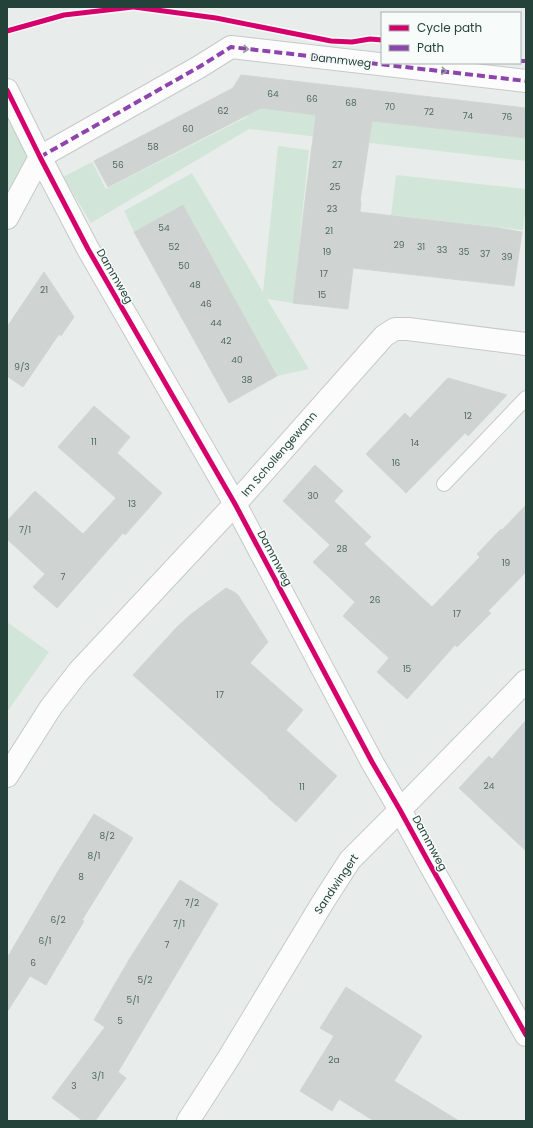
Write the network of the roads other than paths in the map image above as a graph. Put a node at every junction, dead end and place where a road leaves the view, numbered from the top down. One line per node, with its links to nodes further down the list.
1 (526, 81): 3 (street, Dammweg, one-way to 1)
2 (7, 90): 3 (street, Dammweg)
3 (40, 157): 4 (street); 8 (street, Dammweg)
4 (7, 218)
5 (526, 344): 8 (street, Im Schollengewann)
6 (526, 398): 7 (lane)
7 (444, 484)
8 (235, 504): 10 (street, Im Schollengewann); 11 (street, Dammweg)
9 (526, 681): 11 (street, Sandwingert)
10 (7, 776)
11 (400, 810): 12 (street, Dammweg); 13 (street, Sandwingert)
12 (526, 1035)
13 (188, 1121)

